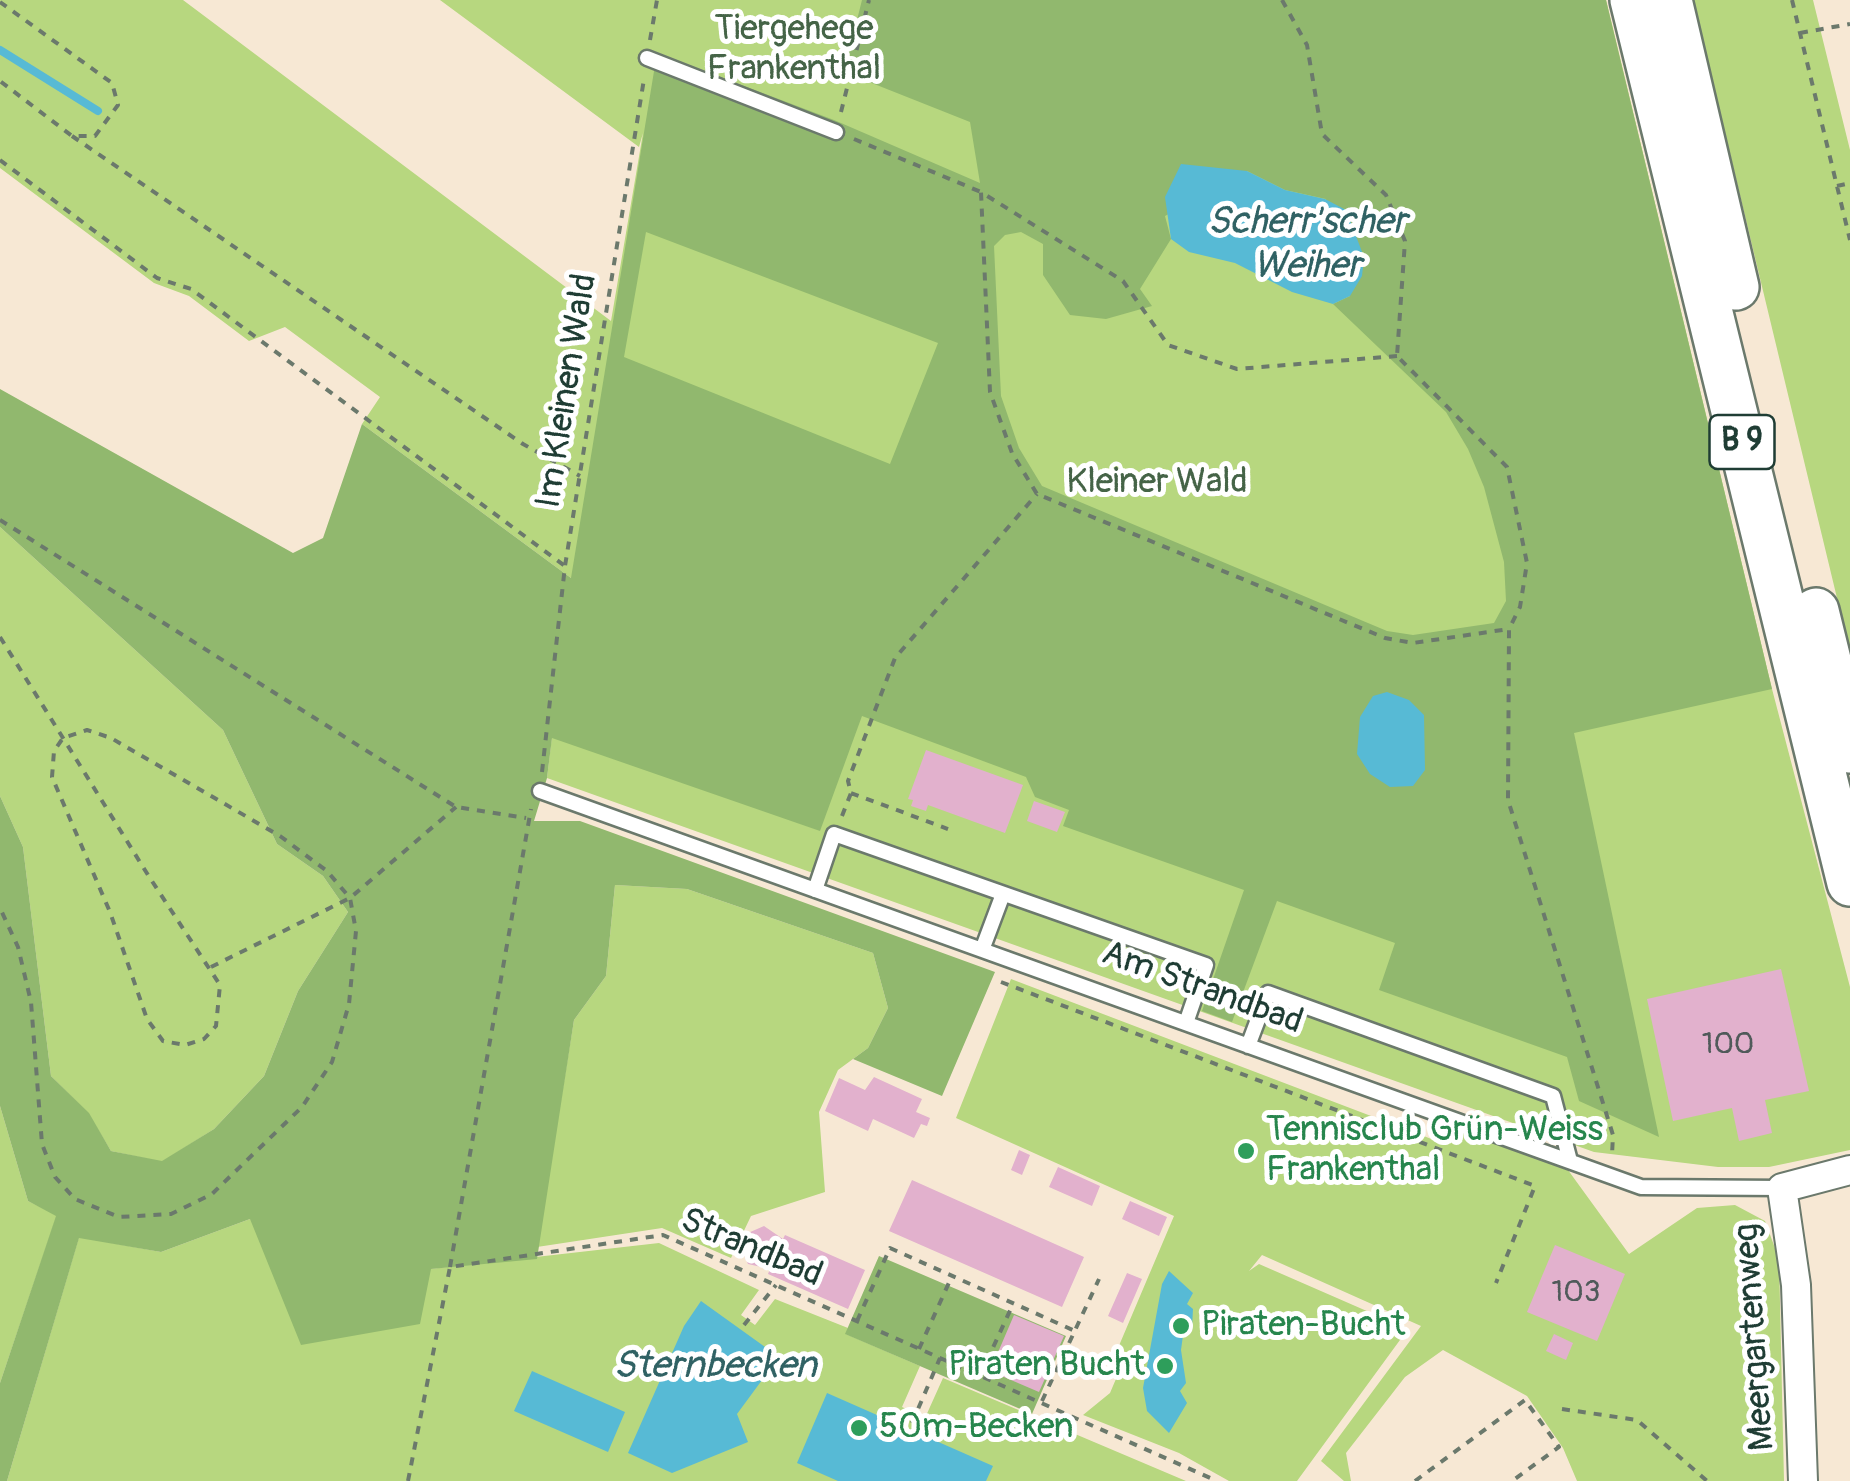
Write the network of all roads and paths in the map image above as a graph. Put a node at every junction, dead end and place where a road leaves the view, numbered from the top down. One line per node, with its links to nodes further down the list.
1 (657, 0): 10 (path, Im Kleinen Wald)
2 (868, 0): 12 (path)
3 (1282, 0): 19 (path)
4 (1633, 0): 34 (highway, B 9)
5 (1669, 0): 27 (highway, B 9)
6 (1792, 0): 9 (path)
7 (0, 2): 13 (path)
8 (1850, 24): 9 (path)
9 (1800, 33): 16 (path)
10 (647, 58): 12 (lane); 20 (path, Im Kleinen Wald)
11 (0, 81): 13 (path)
12 (836, 132): 17 (path)
13 (72, 136): 20 (path)
14 (0, 160): 23 (path)
15 (1850, 183): 16 (path)
16 (1837, 186): 18 (path)
17 (982, 192): 19 (path); 21 (path)
18 (1850, 240)
19 (1396, 356): 24 (path)
20 (580, 476): 23 (path, Im Kleinen Wald)
21 (1037, 494): 24 (path); 29 (path)
22 (0, 520): 30 (path)
23 (565, 566): 28 (path, Im Kleinen Wald)
24 (1510, 629): 46 (path)
25 (0, 638): 26 (path)
26 (63, 738): 37 (path); 40 (path); 40 (path)
27 (1850, 750)
28 (540, 791): 31 (path); 35 (lane, Am Strandbad)
29 (850, 793): 32 (path); 33 (path)
30 (456, 807): 31 (path); 37 (path)
31 (526, 818): 48 (path)
32 (948, 830)
33 (834, 834): 35 (lane); 36 (lane)
34 (1850, 884)
35 (815, 890): 39 (lane, Am Strandbad)
36 (1003, 894): 39 (lane); 42 (lane)
37 (350, 898): 38 (path); 40 (path)
38 (0, 908)
39 (982, 950): 42 (lane, Am Strandbad)
40 (211, 967)
41 (1001, 982): 51 (path)
42 (1186, 1023): 43 (lane, Am Strandbad)
43 (1248, 1046): 44 (lane, Am Strandbad); 44 (lane)
44 (1570, 1161): 46 (lane, Am Strandbad)
45 (1850, 1170): 47 (street, Am Strandbad)
46 (1611, 1176): 47 (lane, Am Strandbad)
47 (1782, 1188): 68 (street, Meergartenweg)
48 (450, 1267): 52 (path, Strandbad); 63 (path)
49 (952, 1276): 53 (path); 54 (path); 57 (path)
50 (1099, 1279): 56 (path)
51 (1496, 1283)
52 (776, 1285): 54 (path, Strandbad); 55 (path)
53 (1013, 1304): 56 (path); 59 (path)
54 (857, 1322): 57 (path, Strandbad)
55 (744, 1325)
56 (1075, 1331): 60 (path)
57 (918, 1349): 58 (path, Strandbad)
58 (940, 1358): 59 (path, Strandbad); 62 (path)
59 (980, 1376): 60 (path, Strandbad)
60 (1041, 1403): 64 (path, Strandbad)
61 (1562, 1409): 67 (path)
62 (912, 1422)
63 (408, 1481)
64 (1217, 1481)
65 (1415, 1481): 66 (path)
66 (1512, 1481)
67 (1707, 1481)
68 (1803, 1481)

